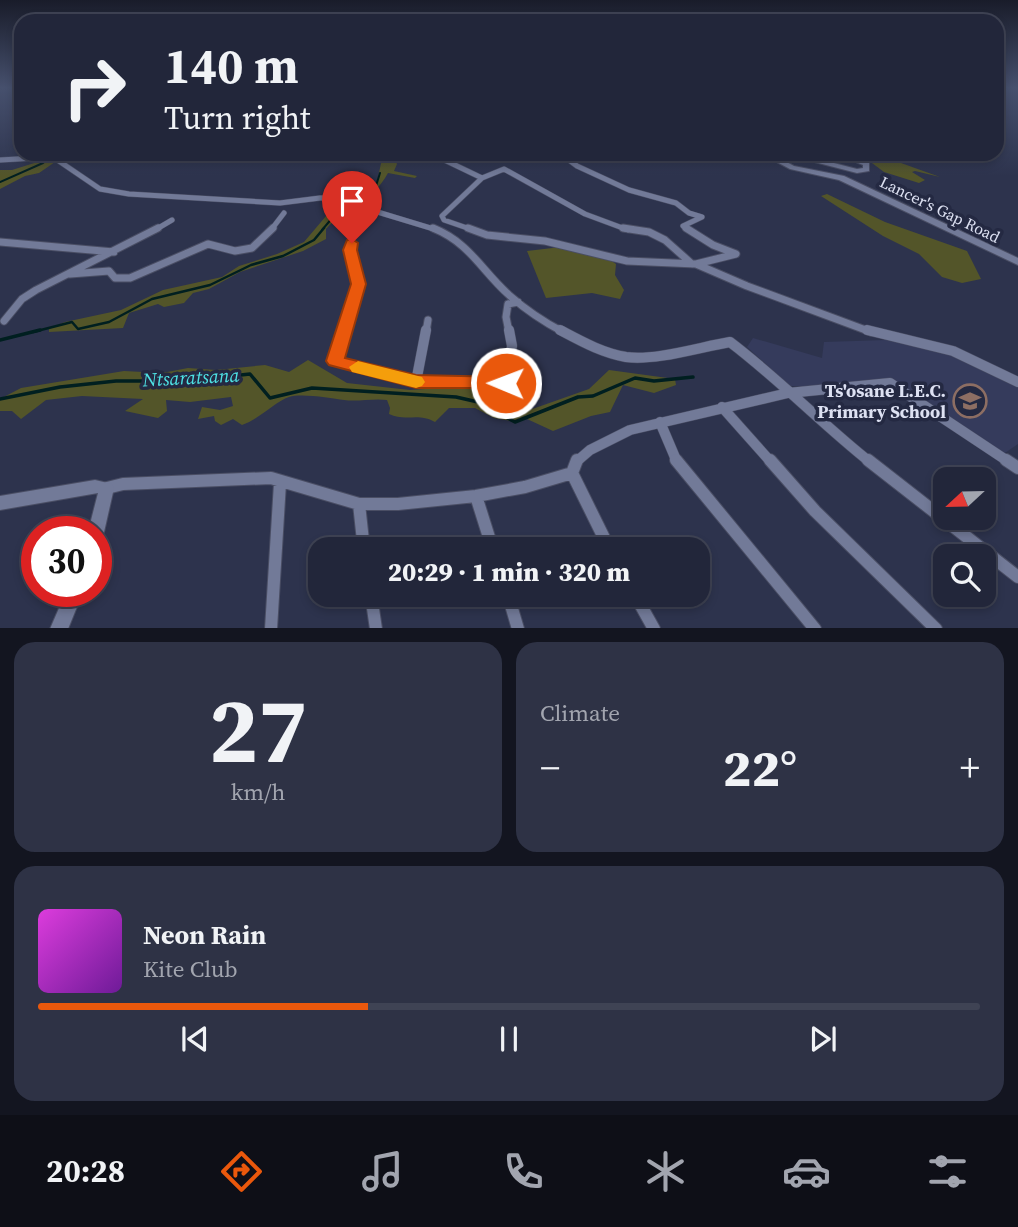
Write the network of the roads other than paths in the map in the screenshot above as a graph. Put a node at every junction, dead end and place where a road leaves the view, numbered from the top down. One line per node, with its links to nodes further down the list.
1 (59, 161): 16 (street)
2 (446, 161): 7 (street)
3 (570, 161): 14 (street)
4 (779, 161): 13 (main road, Lancer's Gap Road)
5 (817, 161): 6 (main road, Lancer's Gap Road)
6 (861, 161)
7 (481, 178): 14 (street); 14 (street)
8 (284, 214): 15 (street)
9 (172, 220): 12 (street)
10 (0, 242): 12 (street)
11 (352, 243): 20 (street)
12 (114, 252): 15 (street)
13 (1018, 262)
14 (694, 264): 21 (street)
15 (70, 275): 18 (street)
16 (519, 302): 20 (street); 22 (street)
17 (428, 320): 20 (street)
18 (2, 321): 19 (street)
19 (0, 331)
20 (416, 382)
21 (1018, 382)
22 (788, 393): 23 (street); 25 (street); 36 (street)
23 (722, 408): 24 (street); 47 (street)
24 (660, 422): 26 (street); 46 (street)
25 (1018, 468)
26 (572, 473): 29 (street); 35 (street)
27 (280, 483): 28 (street); 31 (street); 42 (street)
28 (107, 488): 30 (main road); 32 (main road)
29 (476, 496): 31 (street); 34 (street)
30 (0, 503)
31 (359, 504): 33 (street)
32 (100, 516)
33 (363, 537)
34 (489, 537)
35 (604, 537)
36 (1018, 577)
37 (68, 607): 41 (main road)
38 (372, 607): 43 (street)
39 (512, 607): 44 (street)
40 (642, 607): 45 (street)
41 (60, 628)
42 (271, 628)
43 (376, 628)
44 (518, 628)
45 (654, 628)
46 (815, 628)
47 (936, 628)

